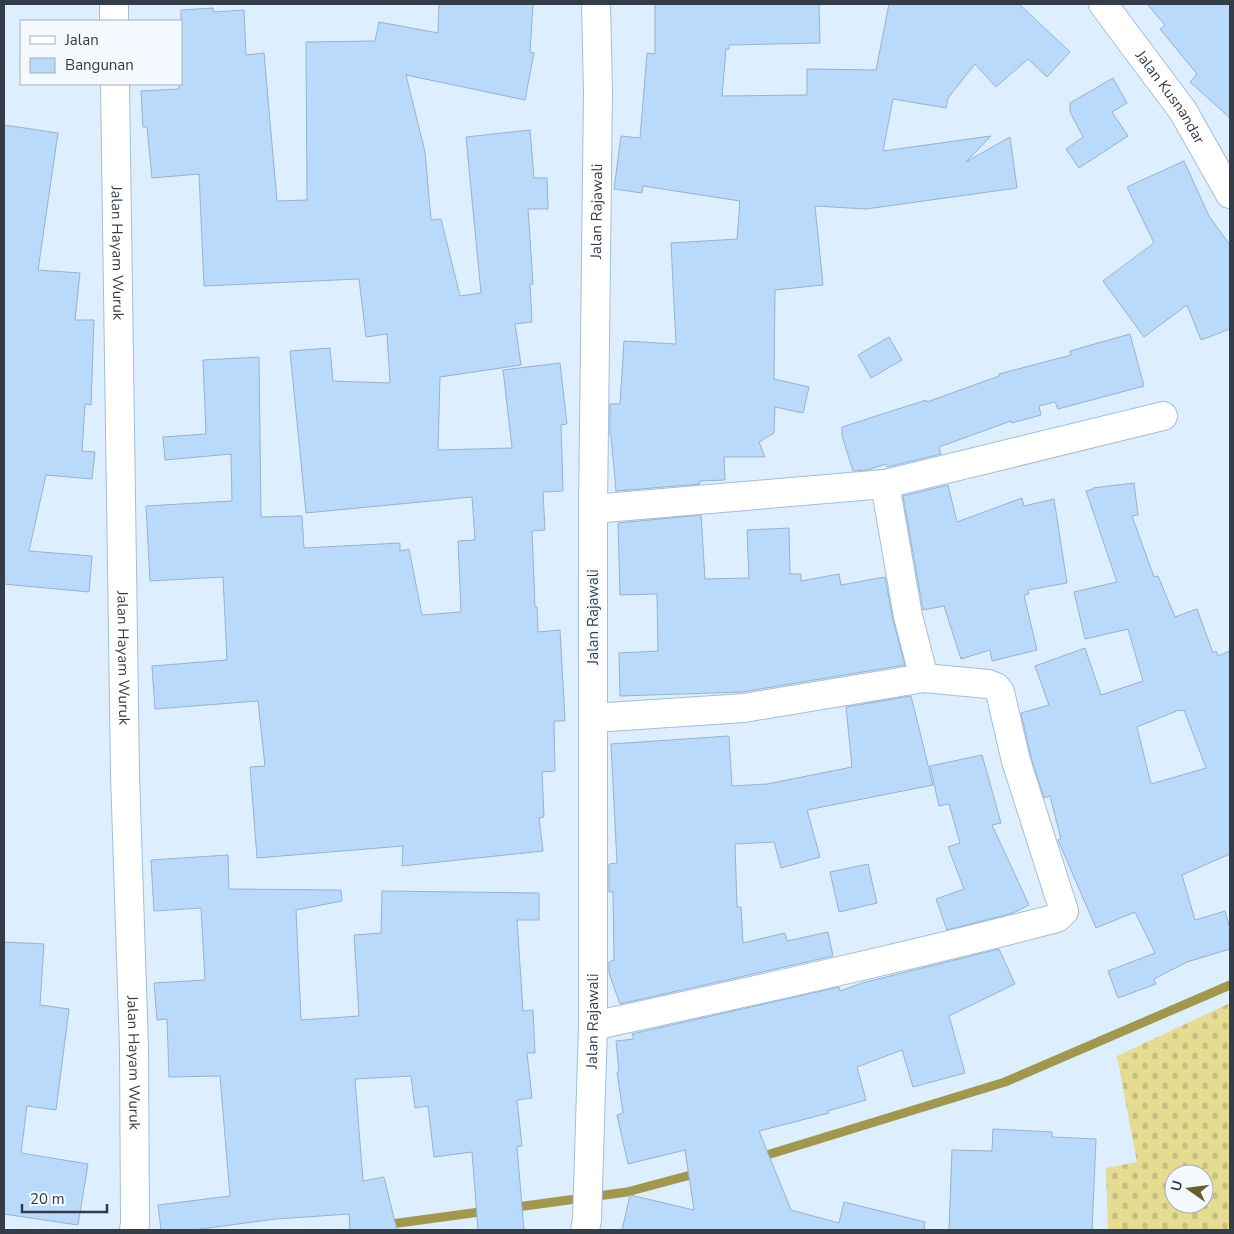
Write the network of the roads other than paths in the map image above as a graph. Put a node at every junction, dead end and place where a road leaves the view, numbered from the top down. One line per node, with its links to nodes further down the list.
1 (114, 4): 4 (street)
2 (596, 4): 9 (street, Jalan Rajawali)
3 (1103, 4): 6 (street, Jalan Kusnandar)
4 (114, 20)
5 (115, 85): 14 (street, Jalan Hayam Wuruk)
6 (1230, 194)
7 (1163, 416): 8 (street)
8 (885, 484): 9 (street); 10 (street)
9 (593, 509): 11 (street, Jalan Rajawali)
10 (924, 678): 11 (street); 12 (street)
11 (593, 718): 12 (street, Jalan Rajawali)
12 (593, 1026): 13 (street, Jalan Rajawali)
13 (586, 1225)
14 (134, 1227)

